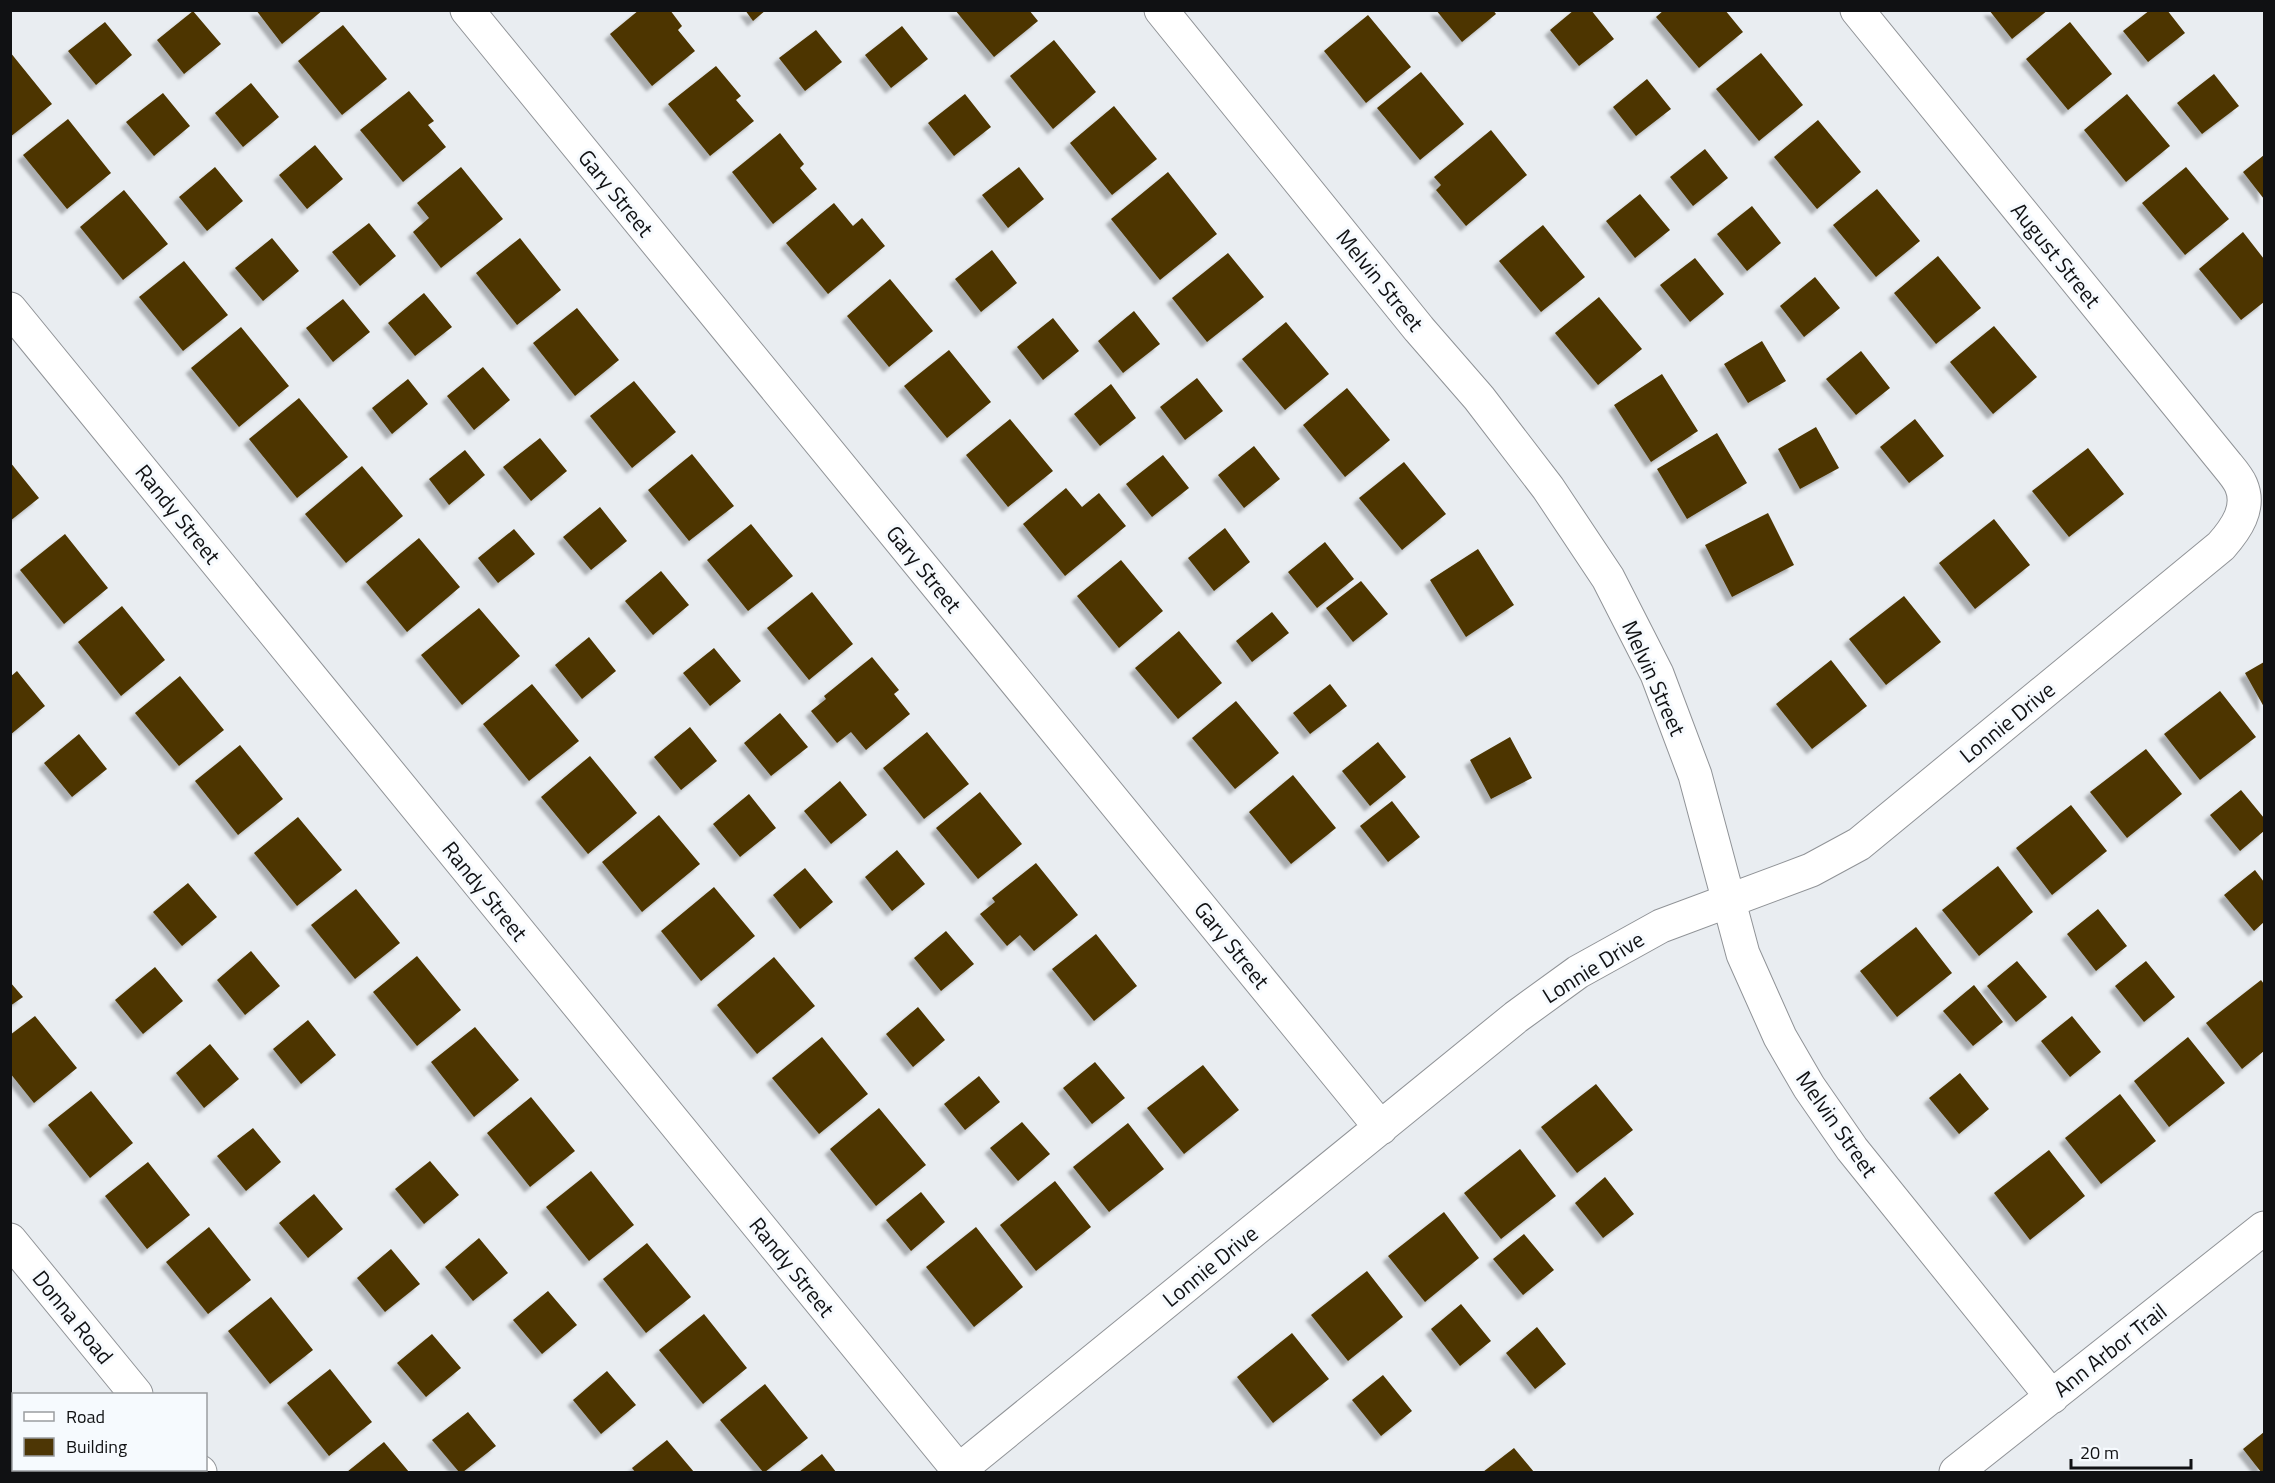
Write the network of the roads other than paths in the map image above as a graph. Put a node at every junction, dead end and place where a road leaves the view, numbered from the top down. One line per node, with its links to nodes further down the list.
1 (467, 10): 7 (street, Gary Street)
2 (1161, 10): 6 (street, Melvin Street)
3 (1857, 10): 5 (street, August Street)
4 (10, 309): 12 (street, Randy Street)
5 (2245, 506): 6 (street, Lonnie Drive)
6 (1729, 900): 7 (street, Lonnie Drive); 11 (street, Melvin Street)
7 (1381, 1128): 12 (street, Lonnie Drive)
8 (2265, 1228): 11 (street, Ann Arbor Trail)
9 (10, 1240): 10 (street, Donna Road)
10 (134, 1393)
11 (2052, 1397): 13 (street, Ann Arbor Trail)
12 (959, 1472)
13 (1956, 1473)

